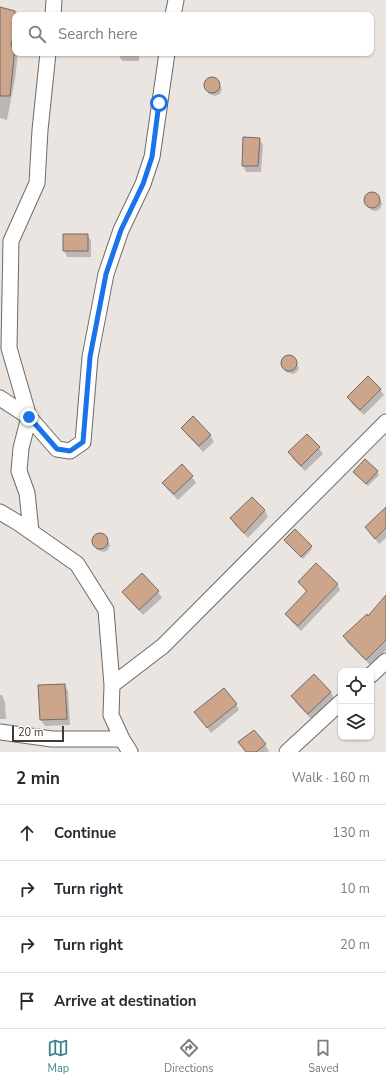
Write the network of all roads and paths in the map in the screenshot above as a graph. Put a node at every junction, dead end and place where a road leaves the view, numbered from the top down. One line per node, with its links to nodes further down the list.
1 (54, 0): 3 (street)
2 (176, 0): 4 (street)
3 (53, 12)
4 (174, 12)
5 (48, 56): 8 (street)
6 (167, 56): 8 (street)
7 (0, 398): 8 (street)
8 (29, 417): 11 (street)
9 (386, 422): 14 (street)
10 (0, 512): 11 (street)
11 (31, 532): 14 (street)
12 (386, 661): 13 (street)
13 (374, 672)
14 (112, 685): 17 (street)
15 (339, 704): 18 (street)
16 (0, 732): 17 (street)
17 (126, 746)
18 (287, 752)

